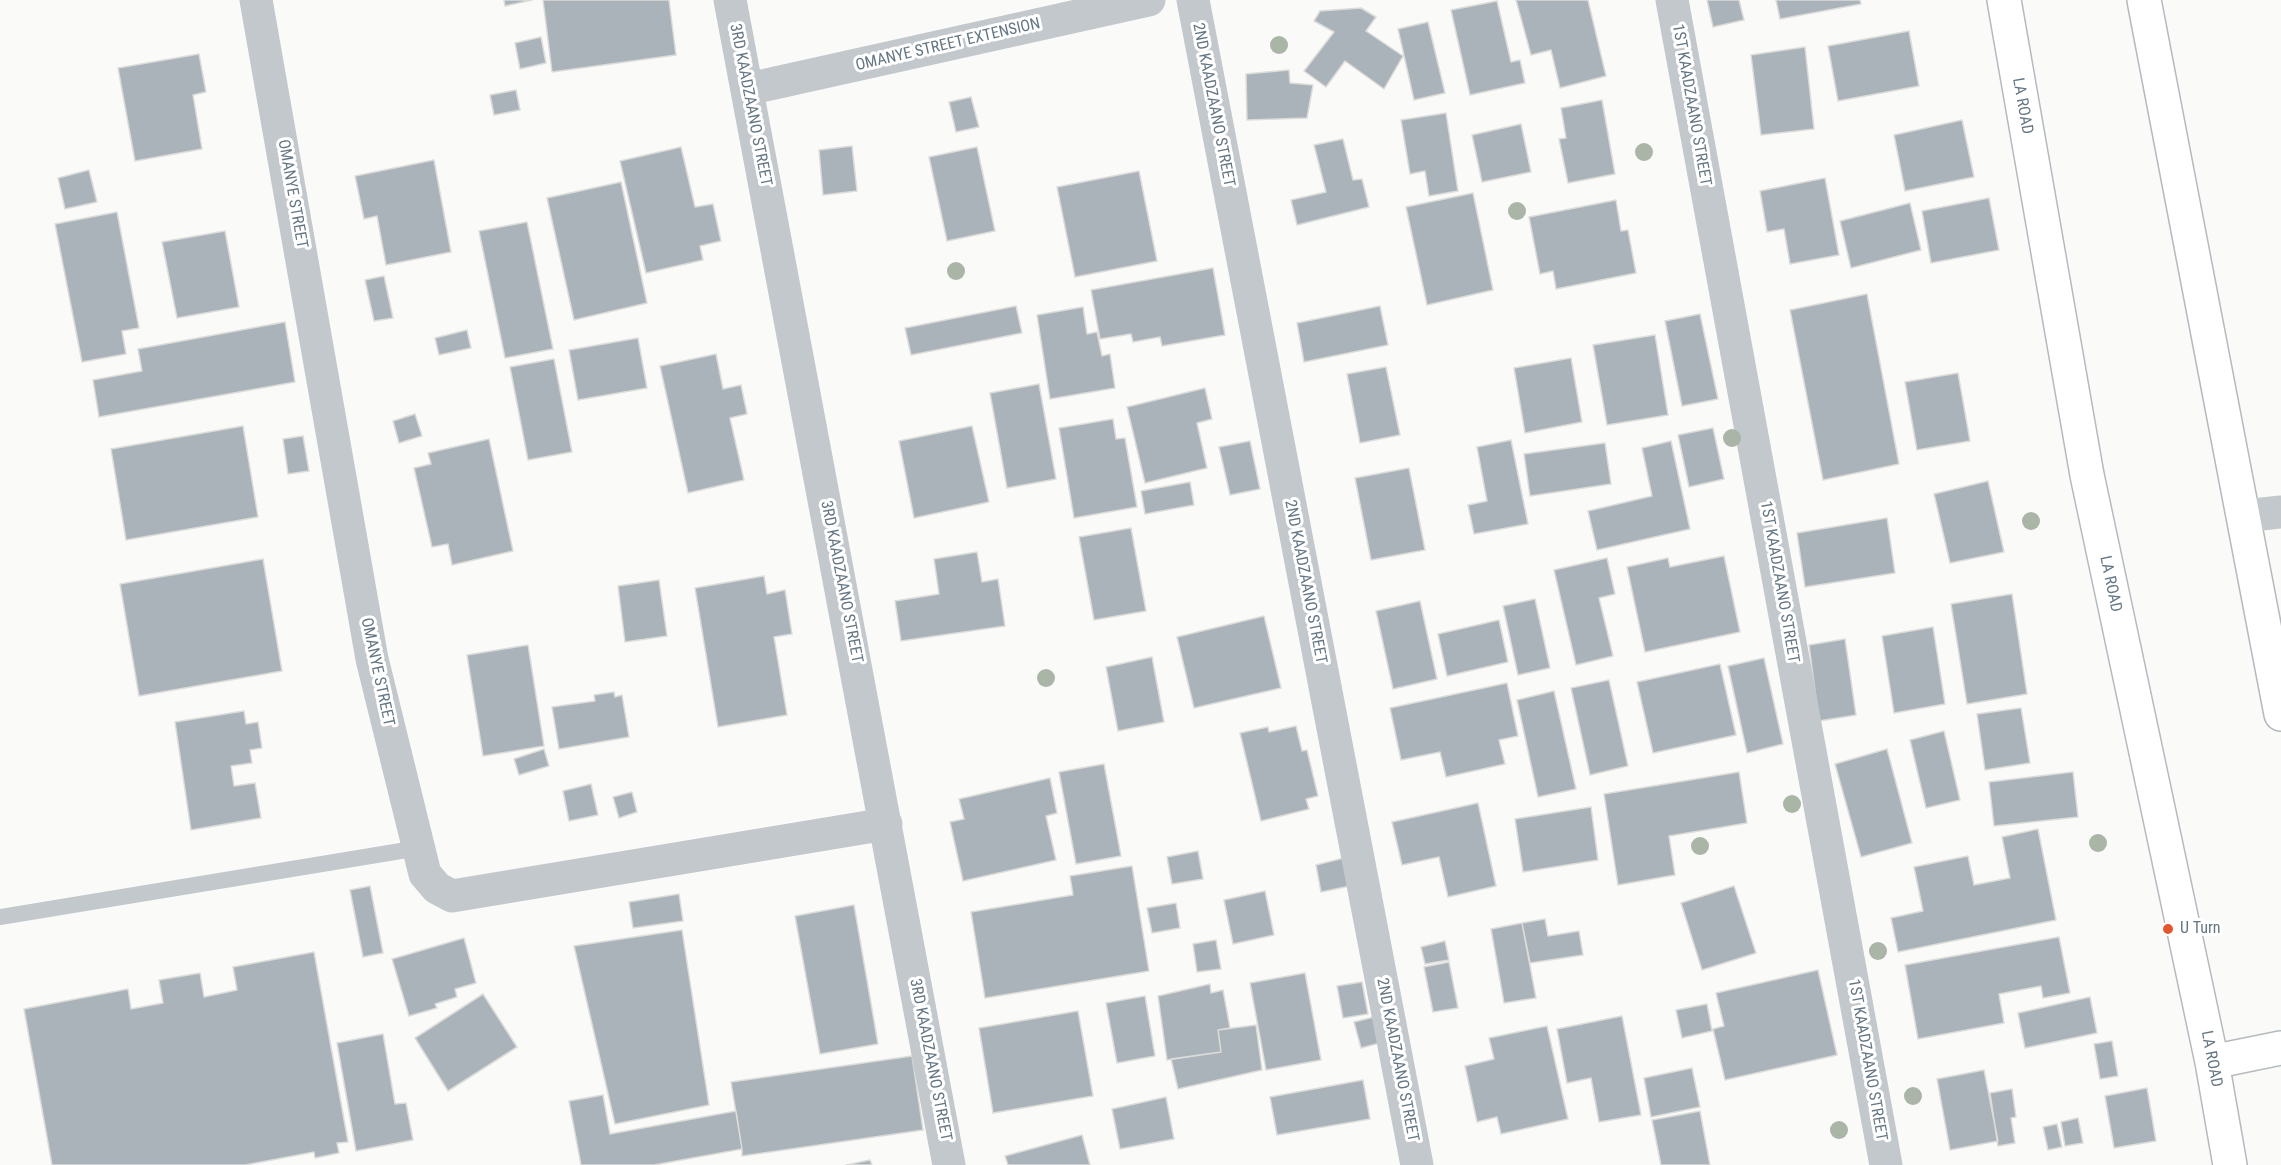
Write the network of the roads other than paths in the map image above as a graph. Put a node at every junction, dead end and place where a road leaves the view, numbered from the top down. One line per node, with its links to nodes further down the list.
1 (256, 0): 13 (street, OMANYE STREET)
2 (730, 0): 8 (street, 3RD KAADZAANO STREET)
3 (1149, 0): 8 (street, OMANYE STREET EXTENSION)
4 (1193, 0): 18 (street, 2ND KAADZAANO STREET)
5 (1672, 0): 19 (street, 1ST KAADZAANO STREET)
6 (2004, 0): 16 (main road, LA ROAD)
7 (2144, 0): 10 (main road)
8 (748, 89): 12 (street, 3RD KAADZAANO STREET)
9 (2281, 513): 10 (street)
10 (2244, 516): 11 (main road)
11 (2281, 714)
12 (886, 824): 13 (street, OMANYE STREET); 17 (street, 3RD KAADZAANO STREET)
13 (419, 848): 14 (lane)
14 (0, 917)
15 (2281, 1048): 16 (main road)
16 (2212, 1062): 20 (main road, LA ROAD)
17 (949, 1165)
18 (1417, 1165)
19 (1886, 1165)
20 (2230, 1165)

